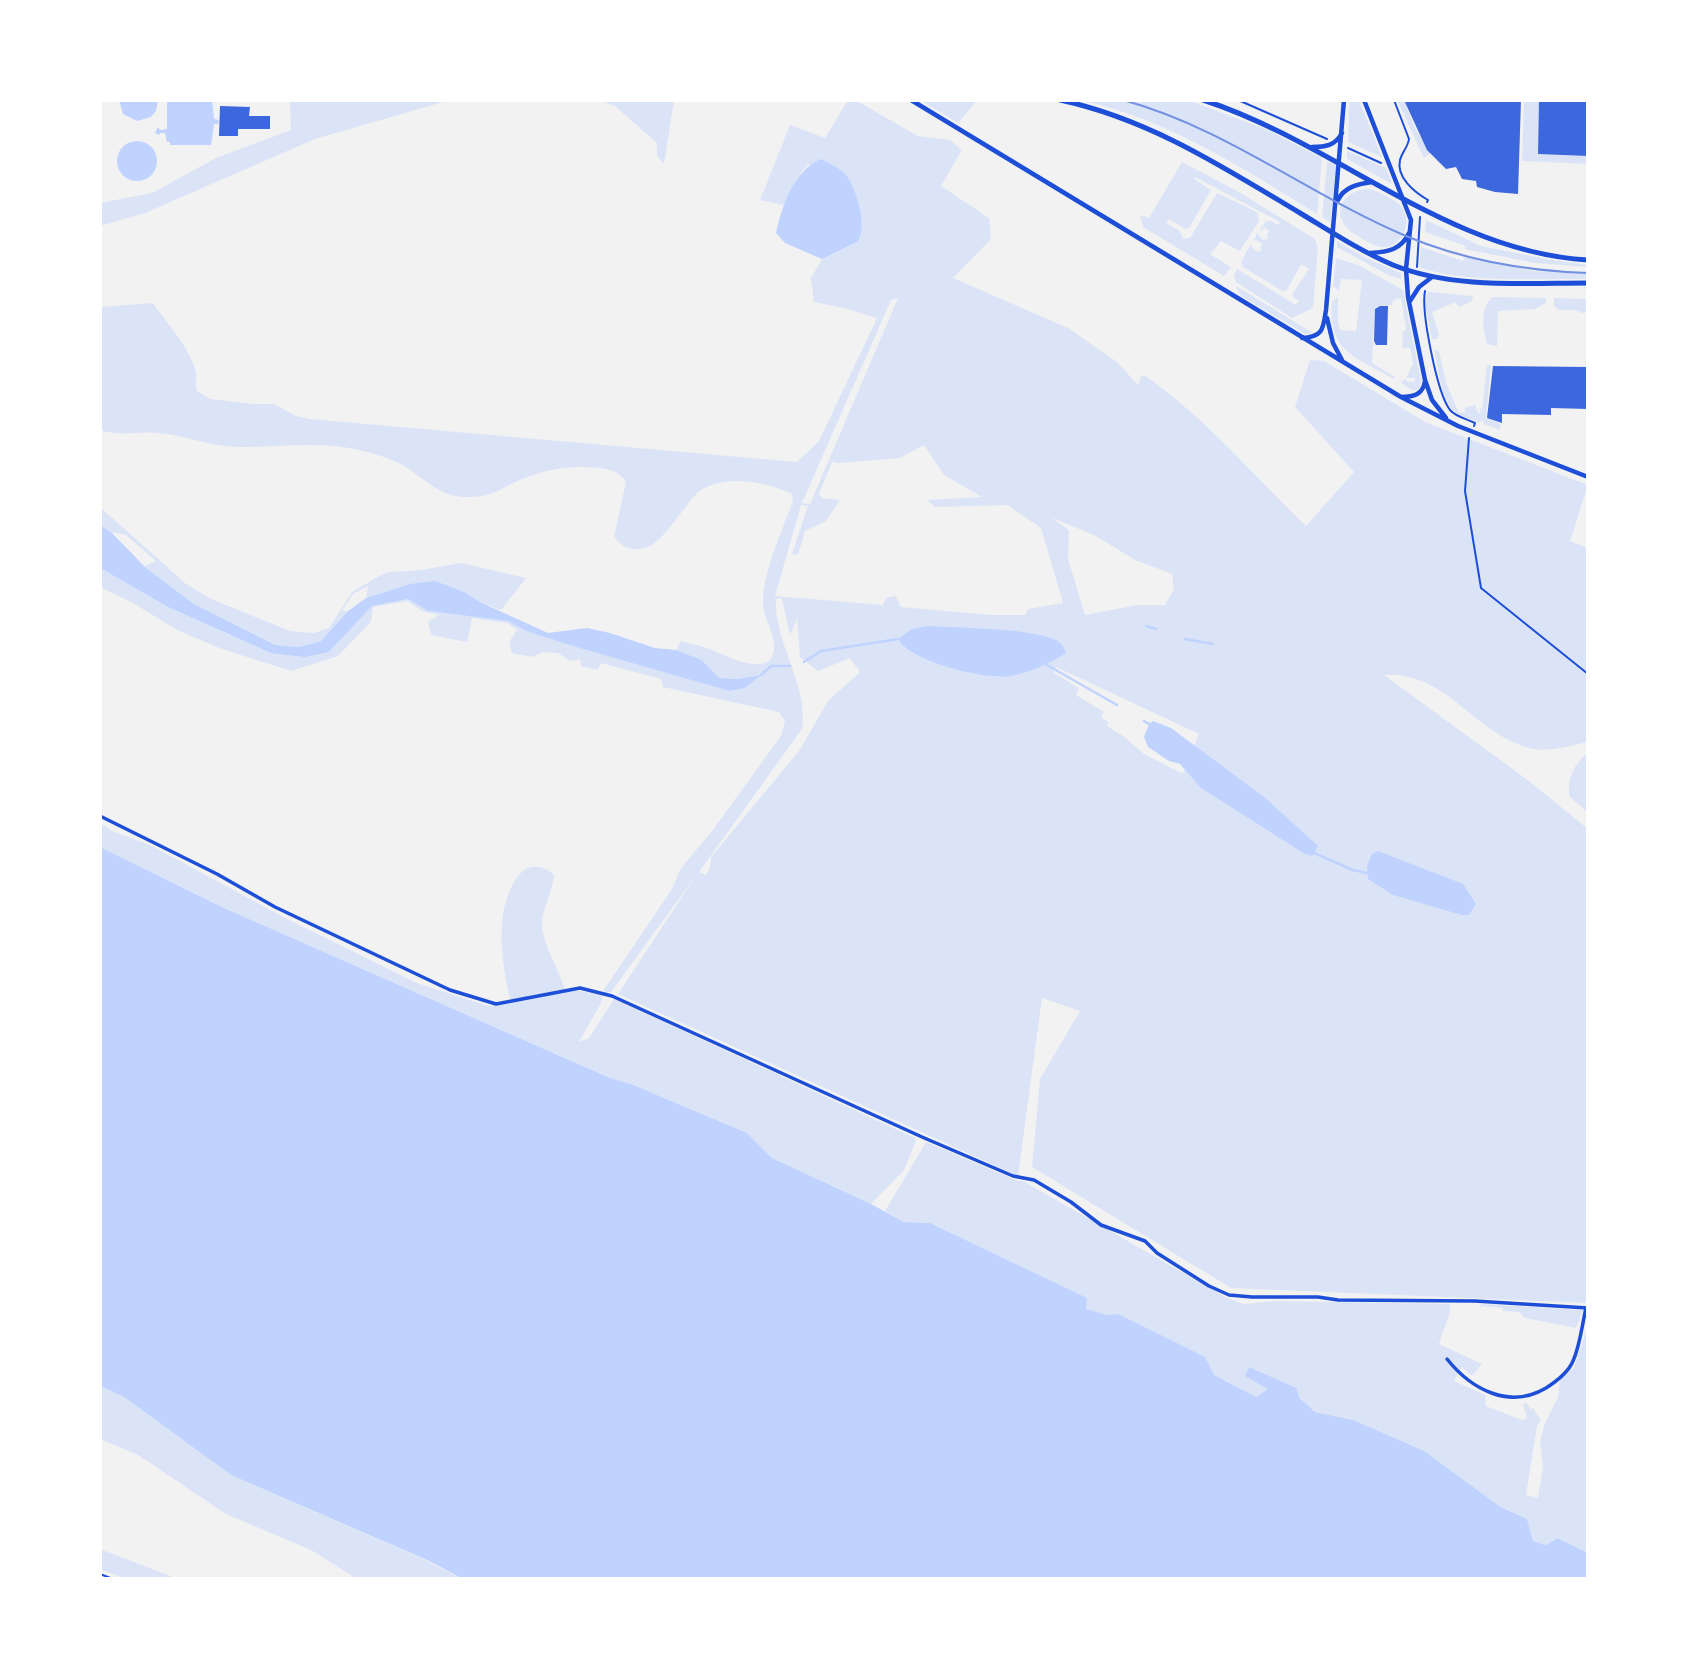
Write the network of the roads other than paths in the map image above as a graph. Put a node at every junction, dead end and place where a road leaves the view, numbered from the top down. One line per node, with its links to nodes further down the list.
1 (911, 100): 21 (street)
2 (1060, 100): 13 (main road)
3 (1203, 100): 7 (main road)
4 (1344, 100): 6 (street)
5 (1364, 100): 10 (street)
6 (1343, 129): 7 (street); 8 (street)
7 (1312, 147): 8 (main road)
8 (1340, 162): 9 (main road); 11 (street)
9 (1376, 182): 10 (main road); 11 (street)
10 (1403, 197): 12 (street); 15 (main road)
11 (1336, 206): 13 (street)
12 (1412, 226): 14 (street); 16 (street)
13 (1334, 233): 14 (main road); 20 (street)
14 (1368, 253): 16 (main road)
15 (1588, 260)
16 (1406, 269): 17 (main road); 19 (street)
17 (1434, 276): 18 (main road); 19 (street)
18 (1588, 284)
19 (1409, 302): 23 (street)
20 (1326, 310): 21 (street); 22 (street)
21 (1301, 338): 22 (street)
22 (1343, 364): 24 (street)
23 (1425, 380): 24 (street); 25 (street)
24 (1401, 397): 25 (street)
25 (1449, 422): 26 (street)
26 (1588, 477)
27 (100, 816): 28 (street)
28 (1587, 1308): 29 (street)
29 (1447, 1359)

